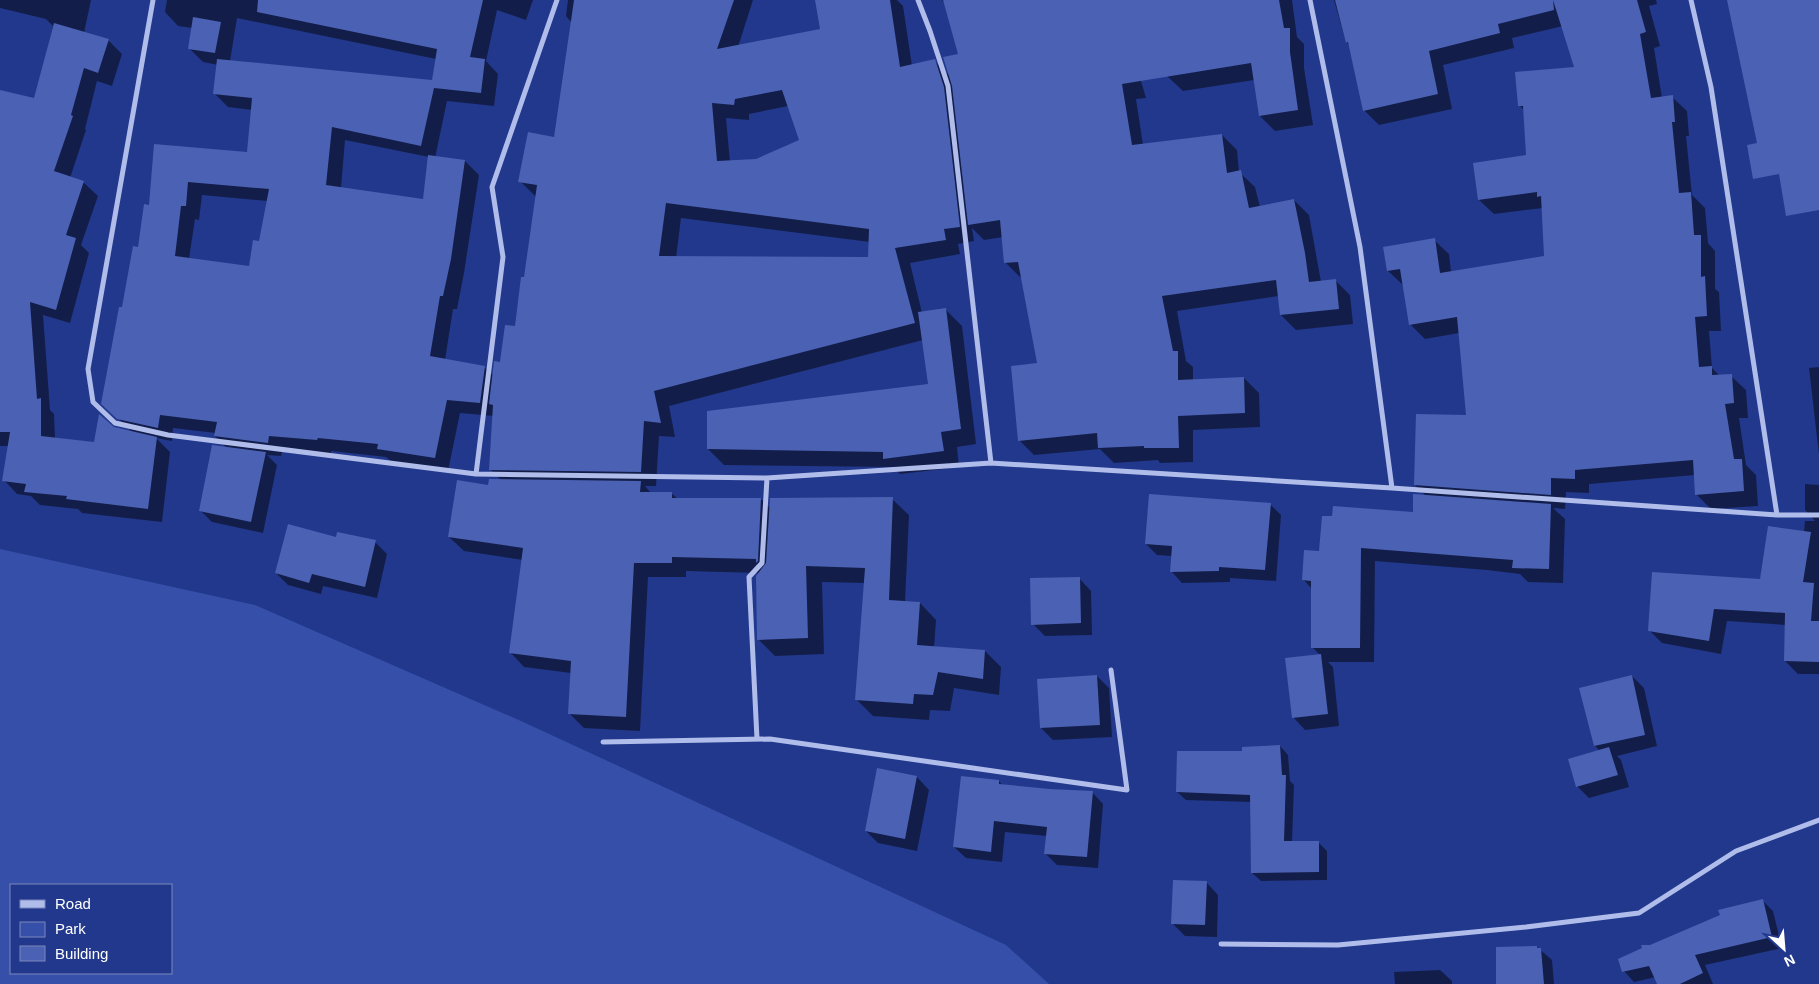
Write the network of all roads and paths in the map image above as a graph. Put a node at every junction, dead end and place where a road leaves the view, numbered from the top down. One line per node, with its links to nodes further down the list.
1 (153, 0): 7 (street)
2 (558, 0): 7 (street)
3 (918, 0): 6 (street)
4 (1310, 0): 9 (street)
5 (1692, 0): 10 (street)
6 (991, 463): 8 (street); 9 (street)
7 (476, 474): 8 (street)
8 (767, 478): 13 (street)
9 (1392, 488): 10 (street)
10 (1777, 515): 11 (street)
11 (1819, 515)
12 (1111, 670): 13 (street)
13 (757, 740): 14 (street)
14 (604, 742)
15 (1819, 820): 16 (street)
16 (1221, 944)

